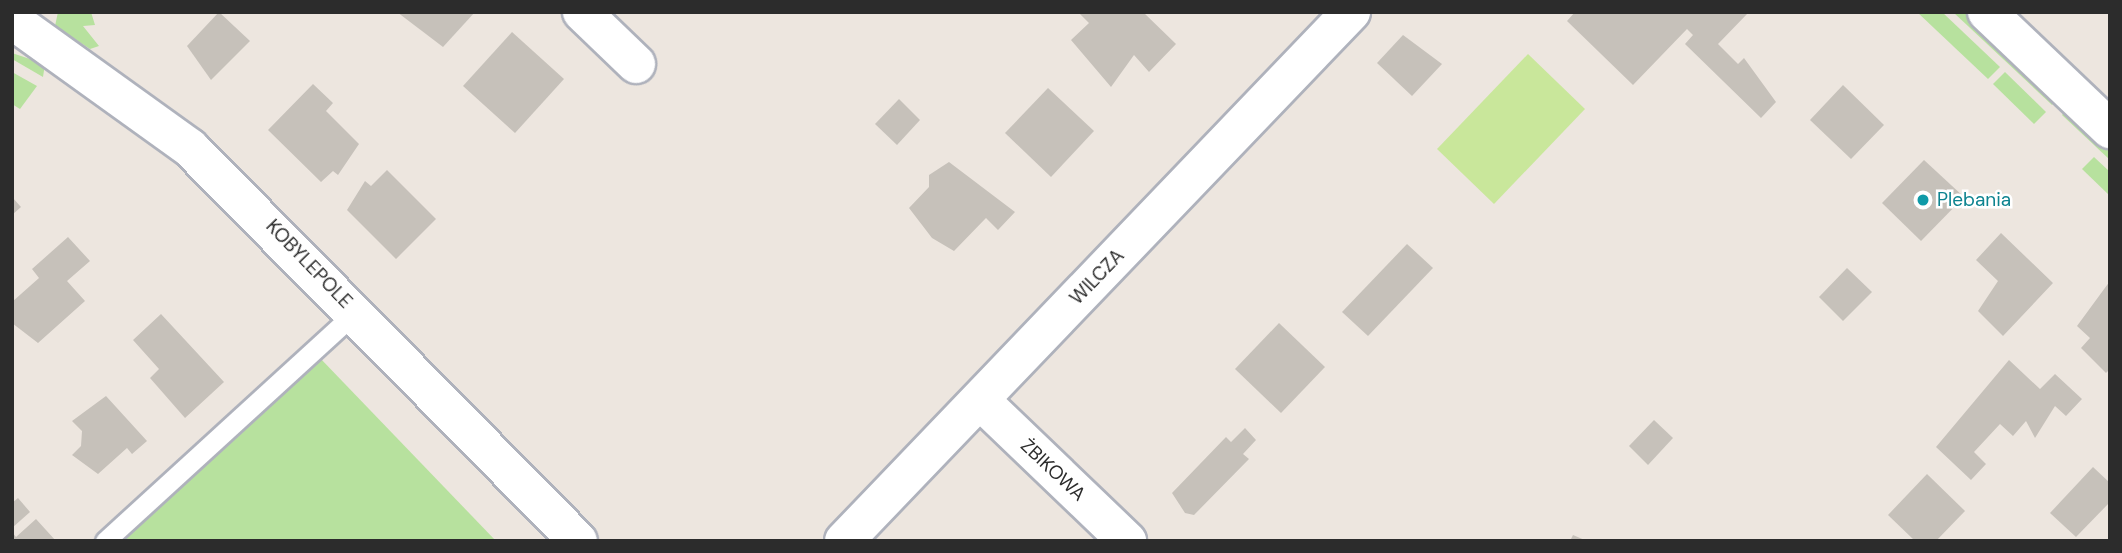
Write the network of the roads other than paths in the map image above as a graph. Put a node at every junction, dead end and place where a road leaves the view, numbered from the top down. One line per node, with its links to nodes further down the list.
1 (582, 12): 5 (street)
2 (1351, 12): 8 (street, WILCZA)
3 (1987, 12): 6 (street)
4 (12, 20): 7 (street, KOBYLEPOLE)
5 (636, 64)
6 (2110, 129)
7 (356, 312): 9 (lane); 10 (street, KOBYLEPOLE)
8 (980, 400): 11 (street, WILCZA); 12 (street, ŻBIKOWA)
9 (105, 541)
10 (578, 541)
11 (844, 541)
12 (1128, 541)

